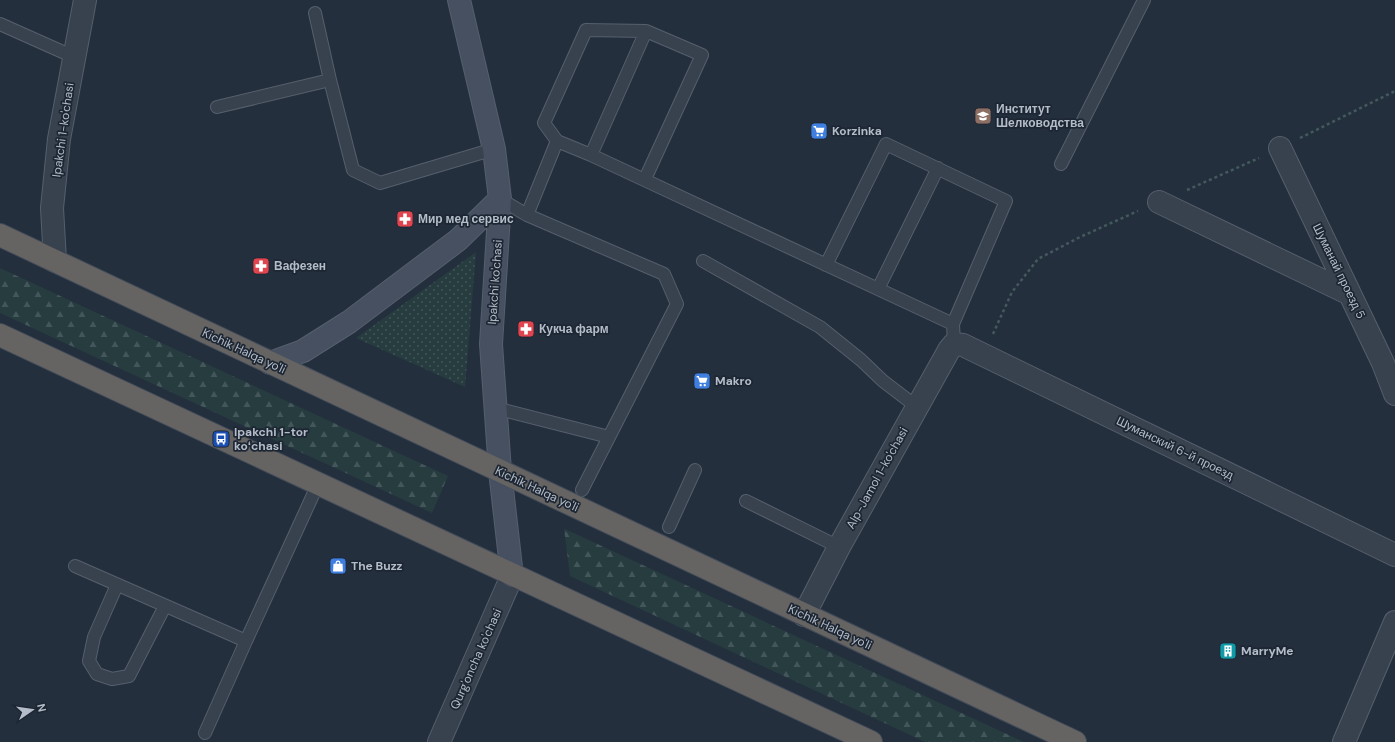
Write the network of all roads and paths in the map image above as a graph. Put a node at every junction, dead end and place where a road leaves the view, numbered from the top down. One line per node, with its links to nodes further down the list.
1 (85, 0): 7 (street, Ipakchi 1-ko'chasi)
2 (459, 0): 12 (main road, Ipakchi ko'chasi)
3 (1144, 0): 14 (lane)
4 (315, 13): 8 (lane)
5 (0, 24): 7 (lane)
6 (646, 31): 10 (lane); 13 (lane); 16 (lane)
7 (74, 57): 21 (street, Ipakchi 1-ko'chasi)
8 (330, 80): 9 (lane); 12 (lane)
9 (217, 106)
10 (557, 142): 13 (lane); 19 (lane)
11 (1280, 148): 25 (street, Шуманай проезд 5)
12 (494, 149): 17 (main road, Ipakchi ko'chasi)
13 (591, 155): 16 (lane)
14 (1061, 164)
15 (938, 168): 23 (lane); 24 (lane); 26 (lane)
16 (645, 179): 23 (lane)
17 (500, 199): 19 (lane); 28 (main road); 31 (main road, Ipakchi ko'chasi)
18 (1159, 202): 25 (street)
19 (527, 215): 32 (lane)
20 (0, 235): 21 (highway, Kichik Halqa yo'li)
21 (55, 261): 28 (highway, Kichik Halqa yo'li)
22 (703, 261): 30 (lane)
23 (826, 265): 24 (lane)
24 (878, 289): 26 (lane)
25 (1350, 294): 29 (street, Шуманай проезд 5)
26 (954, 334): 30 (street, Alp-Jamol 1-ko'chasi); 40 (street, Шуманский 6-й проезд)
27 (0, 335): 35 (highway)
28 (270, 363): 34 (highway, Kichik Halqa yo'li)
29 (1395, 394)
30 (917, 407): 39 (street, Alp-Jamol 1-ko'chasi)
31 (495, 408): 32 (lane); 34 (main road, Ipakchi ko'chasi)
32 (609, 437): 36 (lane)
33 (695, 470): 38 (lane)
34 (500, 471): 42 (main road, Ipakchi ko'chasi); 45 (highway, Kichik Halqa yo'li)
35 (318, 484): 42 (highway); 47 (lane)
36 (582, 490)
37 (746, 501): 39 (lane)
38 (670, 527)
39 (839, 547): 45 (street, Alp-Jamol 1-ko'chasi)
40 (1395, 555)
41 (75, 566): 43 (lane)
42 (512, 576): 49 (street, Qurg'oncha ko'chasi); 50 (highway)
43 (117, 586): 44 (lane); 44 (lane)
44 (165, 606): 47 (lane)
45 (804, 615): 51 (highway, Kichik Halqa yo'li)
46 (1395, 622): 52 (street)
47 (246, 641): 48 (lane)
48 (205, 733)
49 (439, 742)
50 (871, 742)
51 (1075, 742)
52 (1344, 742)

